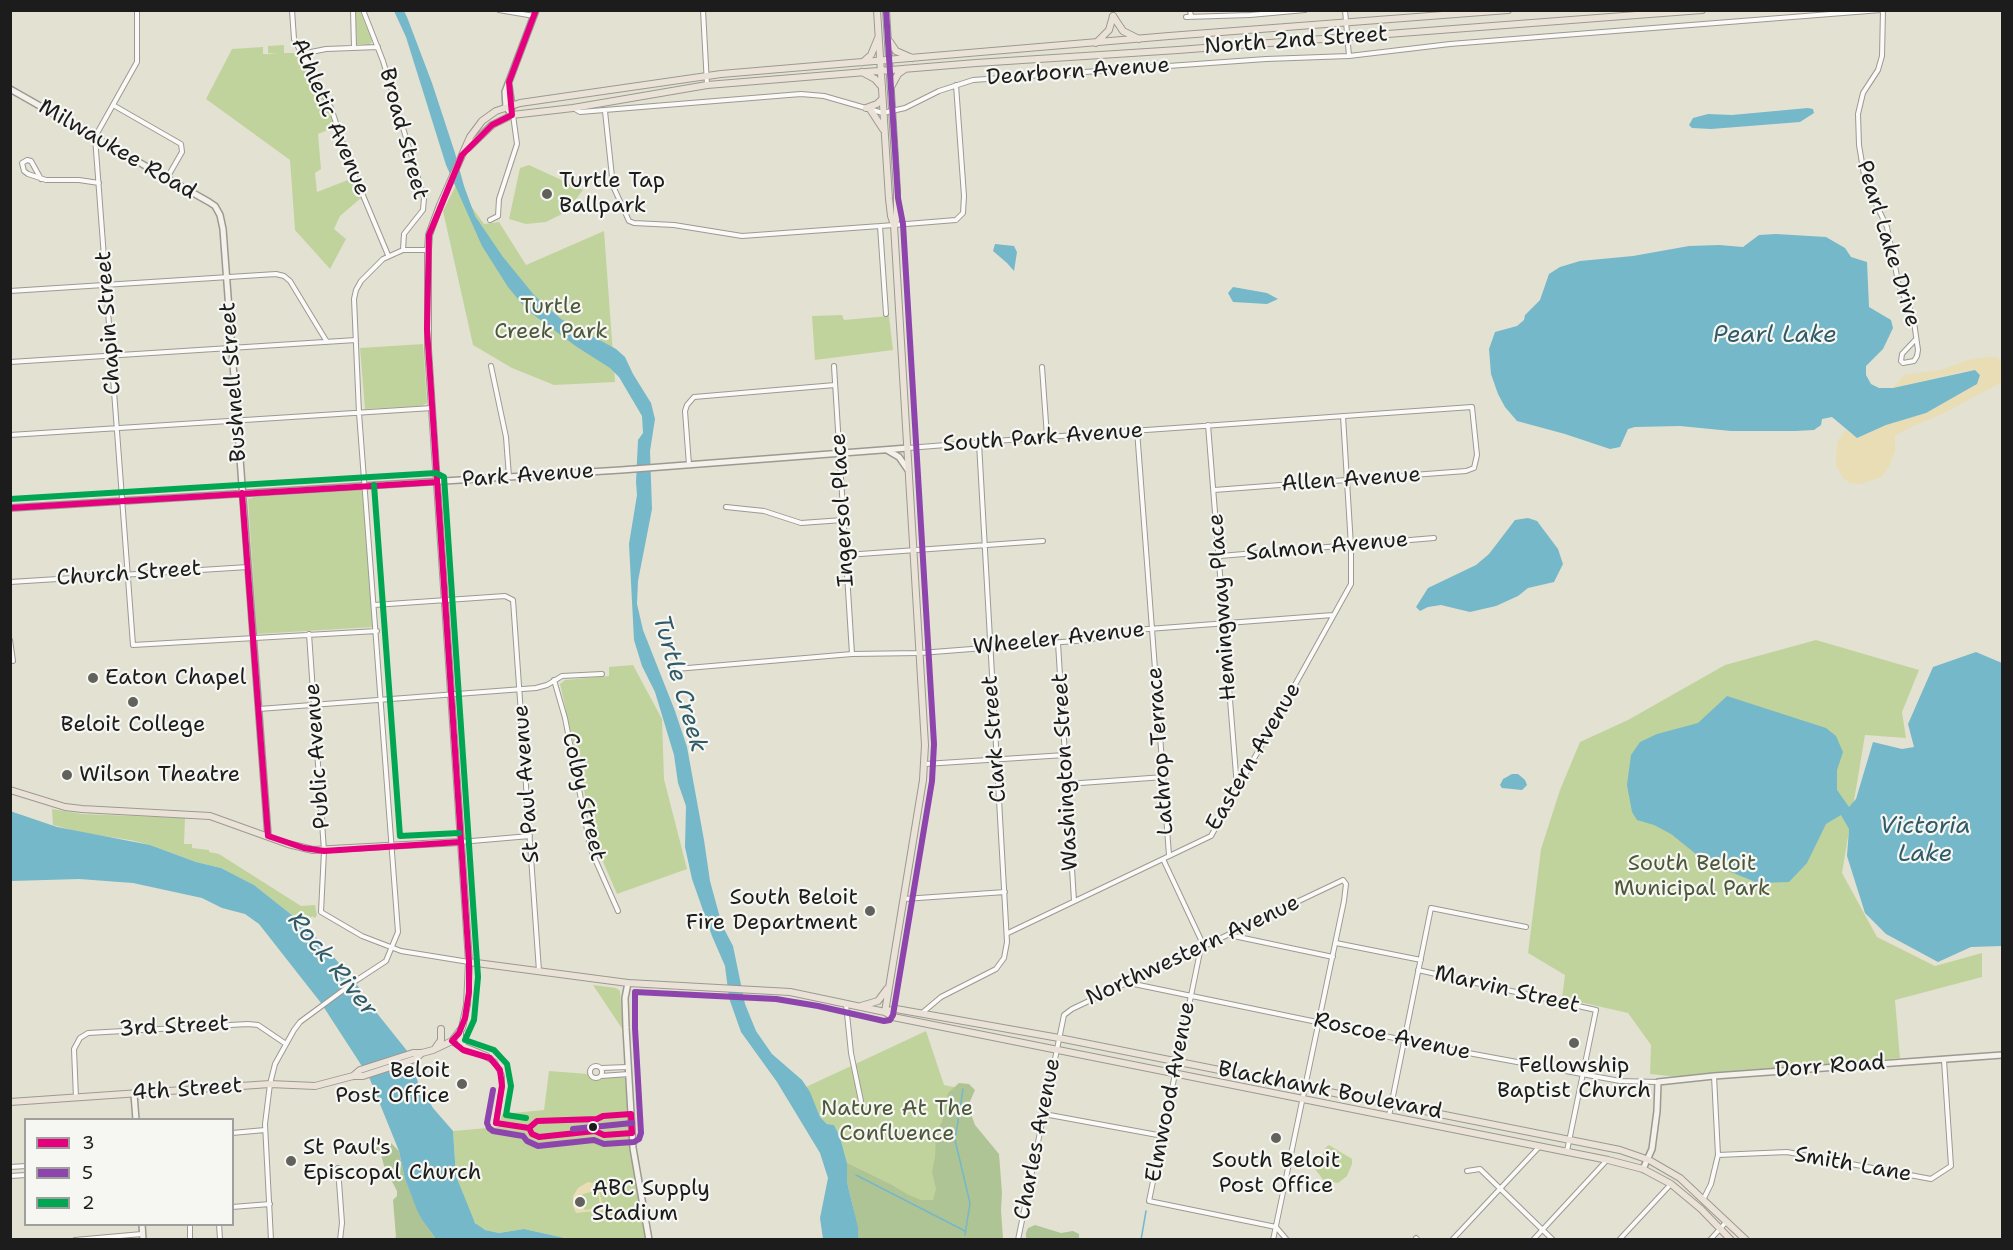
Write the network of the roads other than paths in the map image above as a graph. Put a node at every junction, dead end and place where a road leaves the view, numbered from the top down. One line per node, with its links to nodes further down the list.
1 (137, 10): 42 (street)
2 (292, 10): 25 (street, Athletic Avenue)
3 (353, 10): 24 (street)
4 (363, 10): 23 (street, Broad Street)
5 (499, 10): 16 (street)
6 (703, 10): 35 (street)
7 (877, 10): 18 (main road)
8 (886, 10): 20 (main road)
9 (1190, 10): 10 (street)
10 (1305, 10)
11 (1346, 10): 17 (street)
12 (1508, 10): 17 (main road, North 2nd Street)
13 (1702, 10): 19 (main road, North 2nd Street)
14 (1882, 10): 26 (street, Dearborn Avenue); 67 (street, Pearl Lake Drive)
15 (1112, 13): 21 (main road); 22 (main road)
16 (535, 14): 43 (street)
17 (1347, 22): 19 (street); 21 (main road, North 2nd Street)
18 (879, 35): 29 (main road); 30 (main road)
19 (1348, 37): 26 (street); 31 (main road, North 2nd Street)
20 (887, 38): 27 (main road); 28 (main road)
21 (1139, 39): 22 (main road, North 2nd Street)
22 (1096, 43): 27 (main road, North 2nd Street)
23 (378, 47): 24 (street); 60 (street, Broad Street)
24 (354, 48): 25 (street)
25 (301, 54): 62 (street, Athletic Avenue)
26 (1349, 56): 37 (street, Dearborn Avenue)
27 (913, 59): 28 (main road, North 2nd Street)
28 (889, 61): 29 (main road, North 2nd Street); 32 (main road)
29 (880, 62): 30 (main road, North 2nd Street); 33 (main road)
30 (862, 63): 35 (main road, North 2nd Street)
31 (906, 68): 32 (main road, North 2nd Street); 39 (main road)
32 (889, 69): 33 (main road, North 2nd Street); 39 (main road)
33 (881, 70): 34 (main road, North 2nd Street); 38 (main road)
34 (861, 72): 36 (main road, North 2nd Street); 38 (main road)
35 (707, 76): 36 (street); 43 (main road, North 2nd Street)
36 (707, 85): 44 (main road, North 2nd Street)
37 (956, 85): 47 (street, Dearborn Avenue); 58 (street)
38 (882, 88): 41 (main road)
39 (890, 88): 47 (main road)
40 (10, 89): 51 (street, Milwaukee Road)
41 (883, 98): 45 (main road); 48 (main road)
42 (113, 105): 51 (street); 53 (street)
43 (509, 106): 49 (street); 52 (main road)
44 (573, 108): 46 (street, Dearborn Avenue); 49 (main road, North 2nd Street)
45 (868, 109): 46 (street, Dearborn Avenue); 48 (street, Dearborn Avenue); 50 (main road)
46 (605, 111): 59 (street)
47 (892, 112): 48 (street, Dearborn Avenue); 58 (main road)
48 (883, 113): 50 (main road)
49 (512, 114): 52 (main road); 57 (street)
50 (884, 131): 58 (main road)
51 (95, 137): 53 (street, Milwaukee Road); 55 (street, Chapin Street)
52 (462, 155): 61 (main road)
53 (167, 178): 56 (street, Milwaukee Road)
54 (41, 179): 54 (street); 55 (street)
55 (99, 183): 64 (street, Chapin Street)
56 (220, 215): 63 (street, Bushnell Street)
57 (490, 220)
58 (894, 225): 59 (street); 87 (main road)
59 (880, 226): 66 (street)
60 (403, 249): 61 (street); 62 (street)
61 (428, 250): 77 (main road)
62 (388, 255): 68 (street)
63 (227, 277): 64 (street); 69 (street); 70 (street, Bushnell Street)
64 (106, 284): 65 (street); 71 (street, Chapin Street)
65 (10, 291)
66 (886, 314)
67 (1916, 339): 67 (street, Pearl Lake Drive)
68 (356, 340): 69 (street); 78 (street)
69 (327, 342): 70 (street)
70 (231, 348): 71 (street); 80 (street, Bushnell Street)
71 (112, 356): 72 (street); 82 (street, Chapin Street)
72 (10, 362)
73 (491, 366): 94 (street)
74 (834, 366): 76 (street, Ingersol Place)
75 (1042, 367): 85 (street)
76 (835, 384): 89 (street, Ingersol Place); 91 (street)
77 (432, 408): 78 (street); 96 (main road)
78 (359, 413): 80 (street); 97 (street)
79 (1343, 416): 81 (street, South Park Avenue); 90 (street, South Park Avenue); 95 (street)
80 (237, 420): 82 (street); 99 (street, Bushnell Street)
81 (1208, 425): 83 (street, South Park Avenue); 98 (street, Hemingway Place)
82 (116, 428): 84 (street); 100 (street, Chapin Street)
83 (1137, 430): 85 (street, South Park Avenue); 118 (street, Lathrop Terrace)
84 (10, 435)
85 (1047, 437): 86 (street, South Park Avenue)
86 (978, 442): 87 (street, South Park Avenue); 106 (street, Clark Street)
87 (908, 448): 88 (street, South Park Avenue); 93 (main road)
88 (885, 450): 89 (street, South Park Avenue); 93 (street)
89 (839, 452): 91 (street, South Park Avenue); 103 (street, Ingersol Place)
90 (1478, 455): 95 (street, Allen Avenue)
91 (689, 465): 92 (street, South Park Avenue)
92 (614, 471): 94 (street, Park Avenue)
93 (909, 473): 108 (main road)
94 (509, 477): 96 (street, Park Avenue)
95 (1347, 480): 98 (street, Allen Avenue); 107 (street)
96 (437, 482): 97 (street, Park Avenue); 114 (main road)
97 (364, 486): 99 (street, Park Avenue); 115 (street)
98 (1214, 490): 110 (street, Hemingway Place)
99 (242, 493): 100 (street, Park Avenue); 111 (street, Bushnell Street)
100 (121, 502): 102 (street, Park Avenue); 112 (street, Chapin Street)
101 (726, 507): 103 (street)
102 (10, 508)
103 (843, 520): 109 (street, Ingersol Place)
104 (1434, 538): 107 (street, Salmon Avenue)
105 (1043, 541): 106 (street)
106 (983, 546): 108 (street); 124 (street, Clark Street)
107 (1352, 546): 110 (street, Salmon Avenue); 116 (street, Eastern Avenue)
108 (914, 550): 109 (street); 125 (main road)
109 (846, 555): 127 (street, Ingersol Place)
110 (1220, 556): 117 (street, Hemingway Place)
111 (248, 567): 112 (street, Church Street); 121 (street, Bushnell Street)
112 (127, 574): 113 (street, Church Street); 121 (street, Chapin Street)
113 (10, 582)
114 (445, 600): 115 (street); 132 (street, St Paul Avenue); 133 (main road)
115 (375, 605): 119 (street)
116 (1334, 615): 117 (street, Wheeler Avenue); 142 (street, Eastern Avenue)
117 (1224, 623): 118 (street, Wheeler Avenue); 142 (street, Hemingway Place)
118 (1152, 629): 123 (street, Wheeler Avenue); 140 (street, Lathrop Terrace)
119 (376, 631): 120 (street); 134 (street)
120 (309, 634): 121 (street); 135 (street, Public Avenue)
121 (254, 638): 136 (street, Bushnell Street)
122 (10, 640): 126 (street)
123 (1058, 643): 124 (street, Wheeler Avenue); 137 (street, Washington Street)
124 (989, 647): 125 (street, Wheeler Avenue); 138 (street, Clark Street)
125 (920, 653): 127 (street, Wheeler Avenue); 139 (main road)
126 (11, 654): 128 (street)
127 (852, 654): 129 (street, Wheeler Avenue)
128 (13, 661)
129 (675, 669)
130 (602, 674): 131 (street)
131 (554, 680): 132 (street); 154 (street, Colby Street)
132 (520, 689): 133 (street); 145 (street, St Paul Avenue)
133 (451, 695): 134 (street); 146 (main road)
134 (381, 700): 135 (street); 147 (street)
135 (314, 705): 136 (street); 148 (street, Public Avenue)
136 (259, 709): 144 (street, Bushnell Street)
137 (1065, 755): 138 (street); 141 (street, Washington Street)
138 (998, 760): 139 (street); 151 (street, Clark Street)
139 (925, 764): 152 (main road)
140 (1164, 777): 141 (street); 149 (street, Lathrop Terrace)
141 (1067, 784): 153 (street, Washington Street)
142 (1238, 788): 149 (street, Eastern Avenue)
143 (10, 790): 144 (main road)
144 (268, 836): 148 (main road)
145 (530, 836): 146 (street); 165 (street, St Paul Avenue)
146 (460, 842): 147 (main road); 163 (main road)
147 (392, 846): 148 (main road); 160 (street)
148 (324, 851): 160 (street, Public Avenue)
149 (1169, 855): 150 (street, Eastern Avenue)
150 (1163, 859): 153 (street, Eastern Avenue); 159 (street, Lathrop Terrace)
151 (1005, 892): 152 (street); 156 (street, Clark Street)
152 (903, 899): 168 (main road)
153 (1074, 901): 156 (street, Eastern Avenue)
154 (618, 911)
155 (1526, 927): 162 (street)
156 (1008, 933): 173 (street, Clark Street)
157 (1228, 934): 158 (street, Northwestern Avenue); 159 (street, Northwestern Avenue); 161 (street)
158 (1336, 943): 161 (street); 162 (street, Marvin Street)
159 (1202, 947): 167 (street, Northwestern Avenue); 169 (street, Elmwood Avenue)
160 (393, 948): 163 (street); 180 (street)
161 (1333, 957): 174 (street)
162 (1420, 960): 164 (street)
163 (469, 962): 165 (main road, Blackhawk Boulevard); 176 (main road)
164 (1418, 970): 178 (street); 191 (street, Marvin Street)
165 (539, 971): 166 (main road, Blackhawk Boulevard)
166 (628, 983): 170 (main road, Blackhawk Boulevard); 187 (street)
167 (1127, 983): 169 (street, Roscoe Avenue); 177 (street, Northwestern Avenue)
168 (889, 986): 171 (main road); 172 (main road)
169 (1190, 995): 174 (street, Roscoe Avenue); 186 (street, Elmwood Avenue)
170 (846, 1002): 171 (main road, Blackhawk Boulevard); 200 (street)
171 (861, 1006): 172 (main road, Blackhawk Boulevard)
172 (885, 1012): 173 (main road, Blackhawk Boulevard); 182 (main road, Blackhawk Boulevard)
173 (921, 1013): 177 (main road, Blackhawk Boulevard)
174 (1320, 1022): 178 (street, Roscoe Avenue); 196 (street)
175 (441, 1029): 181 (main road)
176 (461, 1030): 179 (main road); 184 (main road)
177 (1059, 1038): 182 (street, Charles Avenue); 186 (main road, Blackhawk Boulevard)
178 (1404, 1040): 191 (street, Roscoe Avenue); 202 (street)
179 (452, 1041): 181 (main road); 184 (street)
180 (285, 1044): 195 (street); 198 (street, 3rd Street)
181 (434, 1050): 195 (main road, 4th Street)
182 (1056, 1050): 190 (main road, Blackhawk Boulevard); 203 (street, Charles Avenue)
183 (2002, 1055): 185 (street, Dorr Road)
184 (488, 1057): 206 (street)
185 (1944, 1060): 193 (street, Dorr Road); 213 (street, Smith Lane)
186 (1178, 1061): 190 (street, Elmwood Avenue); 196 (main road, Blackhawk Boulevard)
187 (628, 1067): 188 (street); 189 (street)
188 (601, 1068): 192 (street); 192 (street)
189 (629, 1074): 192 (street); 229 (street)
190 (1175, 1074): 199 (main road, Blackhawk Boulevard); 209 (street, Elmwood Avenue)
191 (1583, 1074): 194 (street, Roscoe Avenue); 210 (street)
192 (600, 1076)
193 (1714, 1076): 194 (street, Dorr Road); 213 (street)
194 (1658, 1082): 215 (street)
195 (270, 1084): 197 (main road, 4th Street); 207 (street)
196 (1306, 1086): 199 (street); 202 (main road, Blackhawk Boulevard)
197 (134, 1094): 198 (main road, 4th Street); 205 (street)
198 (76, 1098): 201 (main road, 4th Street)
199 (1303, 1099): 204 (main road, Blackhawk Boulevard); 225 (street)
200 (861, 1101)
201 (10, 1102)
202 (1392, 1103): 204 (street); 210 (main road, Blackhawk Boulevard)
203 (1044, 1114): 209 (street); 233 (street, Charles Avenue)
204 (1389, 1116): 211 (main road, Blackhawk Boulevard)
205 (136, 1118)
206 (496, 1123)
207 (265, 1130): 208 (street); 222 (street)
208 (234, 1133)
209 (1163, 1136): 225 (street, Elmwood Avenue)
210 (1570, 1139): 212 (street); 215 (main road, Blackhawk Boulevard)
211 (1540, 1146): 212 (main road, Blackhawk Boulevard); 220 (street)
212 (1567, 1151): 214 (main road, Blackhawk Boulevard)
213 (1718, 1155): 221 (street)
214 (1608, 1160): 217 (main road, Blackhawk Boulevard); 227 (street)
215 (1649, 1160): 217 (street); 221 (main road, Blackhawk Boulevard)
216 (338, 1168): 232 (street)
217 (1643, 1169): 219 (main road, Blackhawk Boulevard)
218 (1467, 1172): 220 (street)
219 (1671, 1184): 226 (main road, Blackhawk Boulevard); 239 (street)
220 (1501, 1189): 227 (street); 236 (street)
221 (1704, 1198): 224 (main road, Blackhawk Boulevard)
222 (270, 1204): 223 (street); 231 (street)
223 (234, 1207)
224 (1727, 1221): 226 (street); 242 (main road, Blackhawk Boulevard)
225 (1276, 1227): 234 (street); 235 (street)
226 (1720, 1229): 240 (street); 241 (main road, Blackhawk Boulevard)
227 (1542, 1230): 237 (street); 238 (street)
228 (143, 1237): 230 (street)
229 (649, 1238)
230 (75, 1239)
231 (272, 1239)
232 (340, 1239)
233 (1018, 1239)
234 (1273, 1239)
235 (1287, 1239)
236 (1452, 1239)
237 (1533, 1239)
238 (1553, 1239)
239 (1619, 1239)
240 (1710, 1239)
241 (1731, 1239)
242 (1746, 1239)

